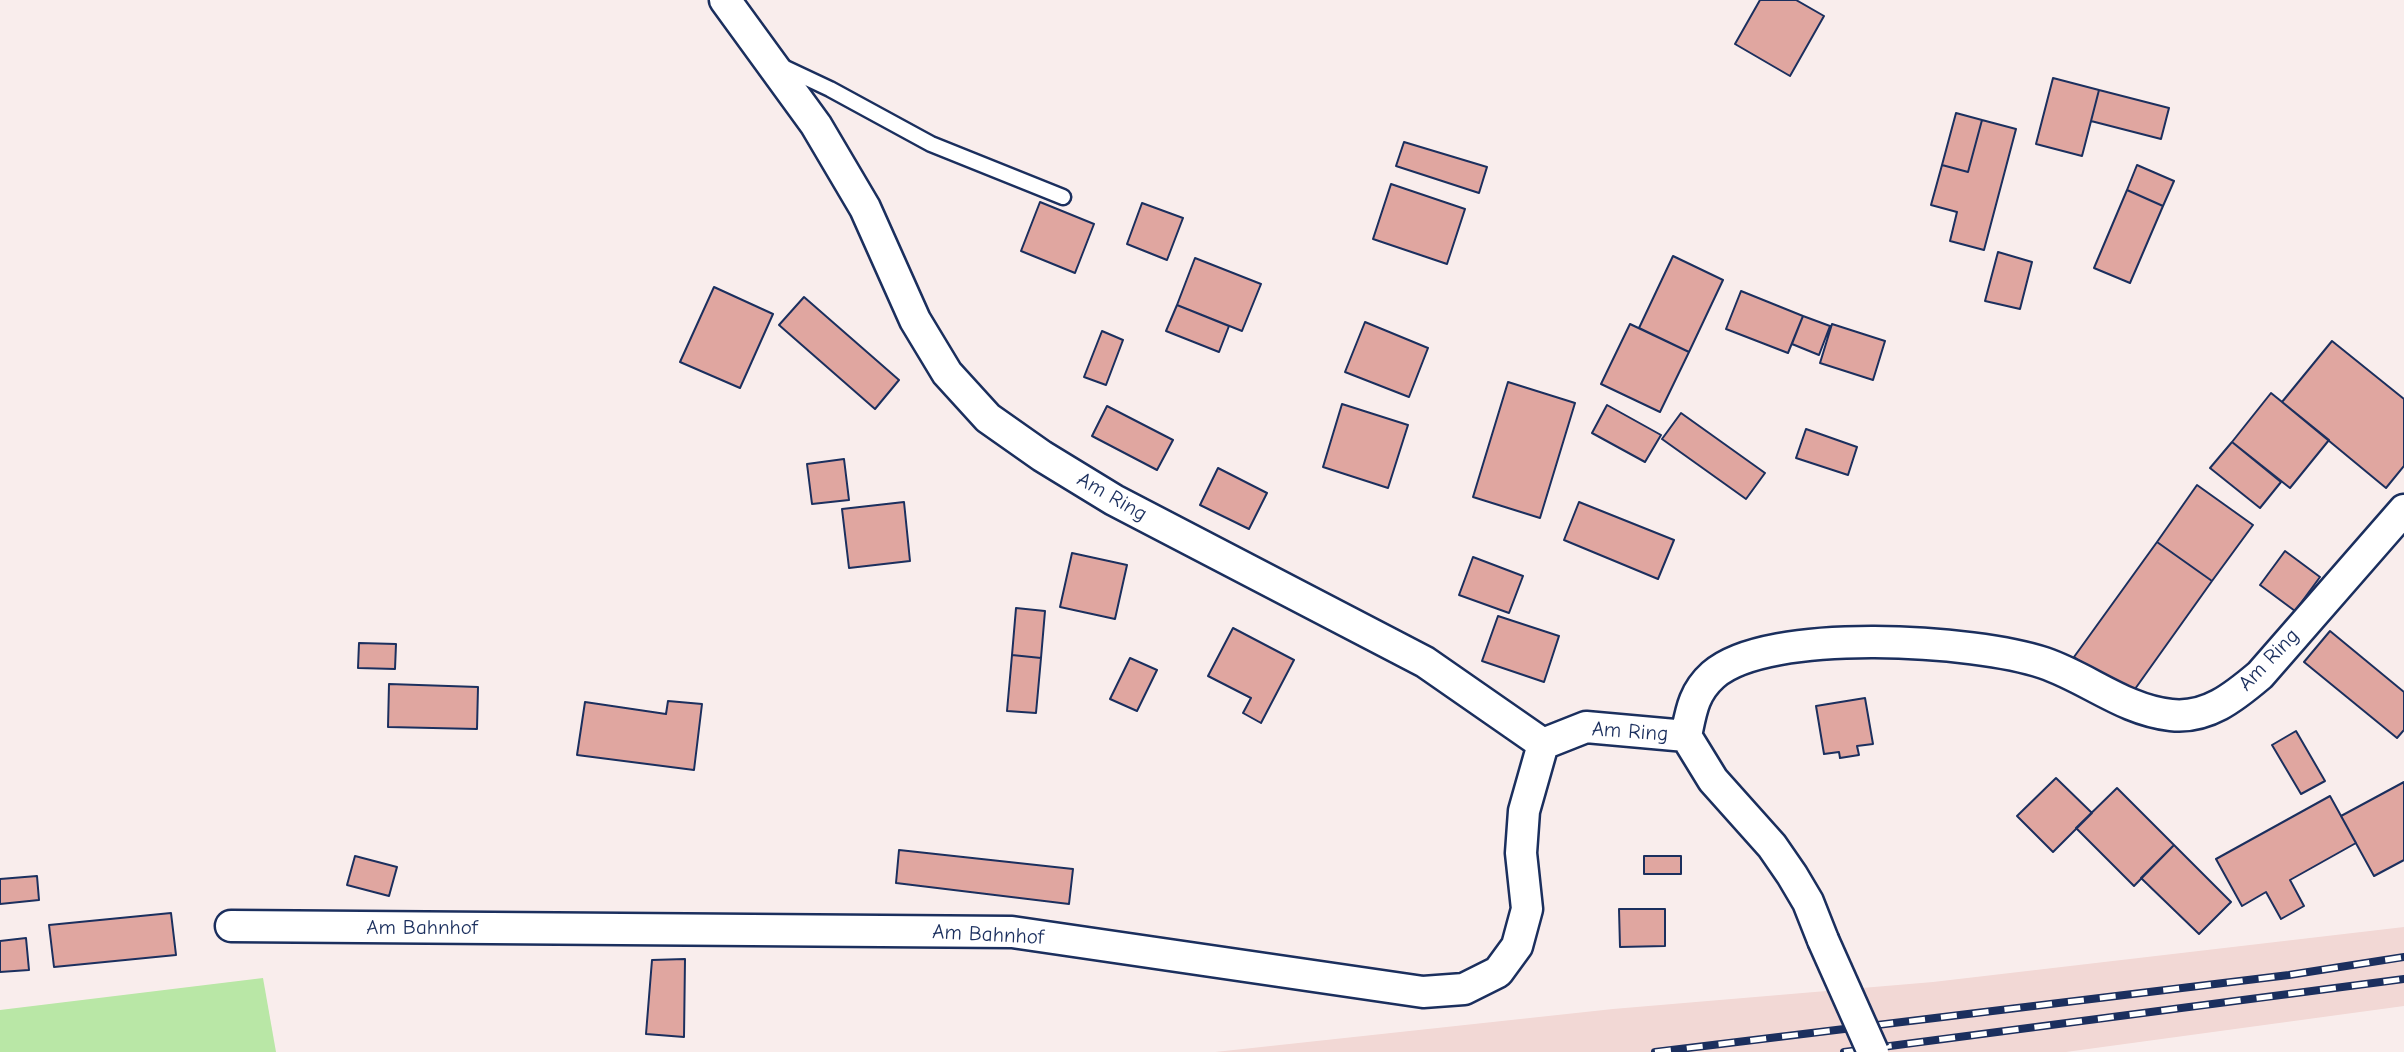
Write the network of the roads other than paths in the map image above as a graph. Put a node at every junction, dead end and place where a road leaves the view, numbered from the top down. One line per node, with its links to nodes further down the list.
1 (725, 0): 2 (street, Am Ring)
2 (772, 62): 3 (lane); 6 (street, Am Ring)
3 (1063, 197)
4 (2404, 510): 5 (street, Am Ring)
5 (1686, 736): 6 (street, Am Ring); 8 (street, Am Ring, bridge)
6 (1543, 744): 7 (street, Am Bahnhof)
7 (232, 926)
8 (1873, 1052)

